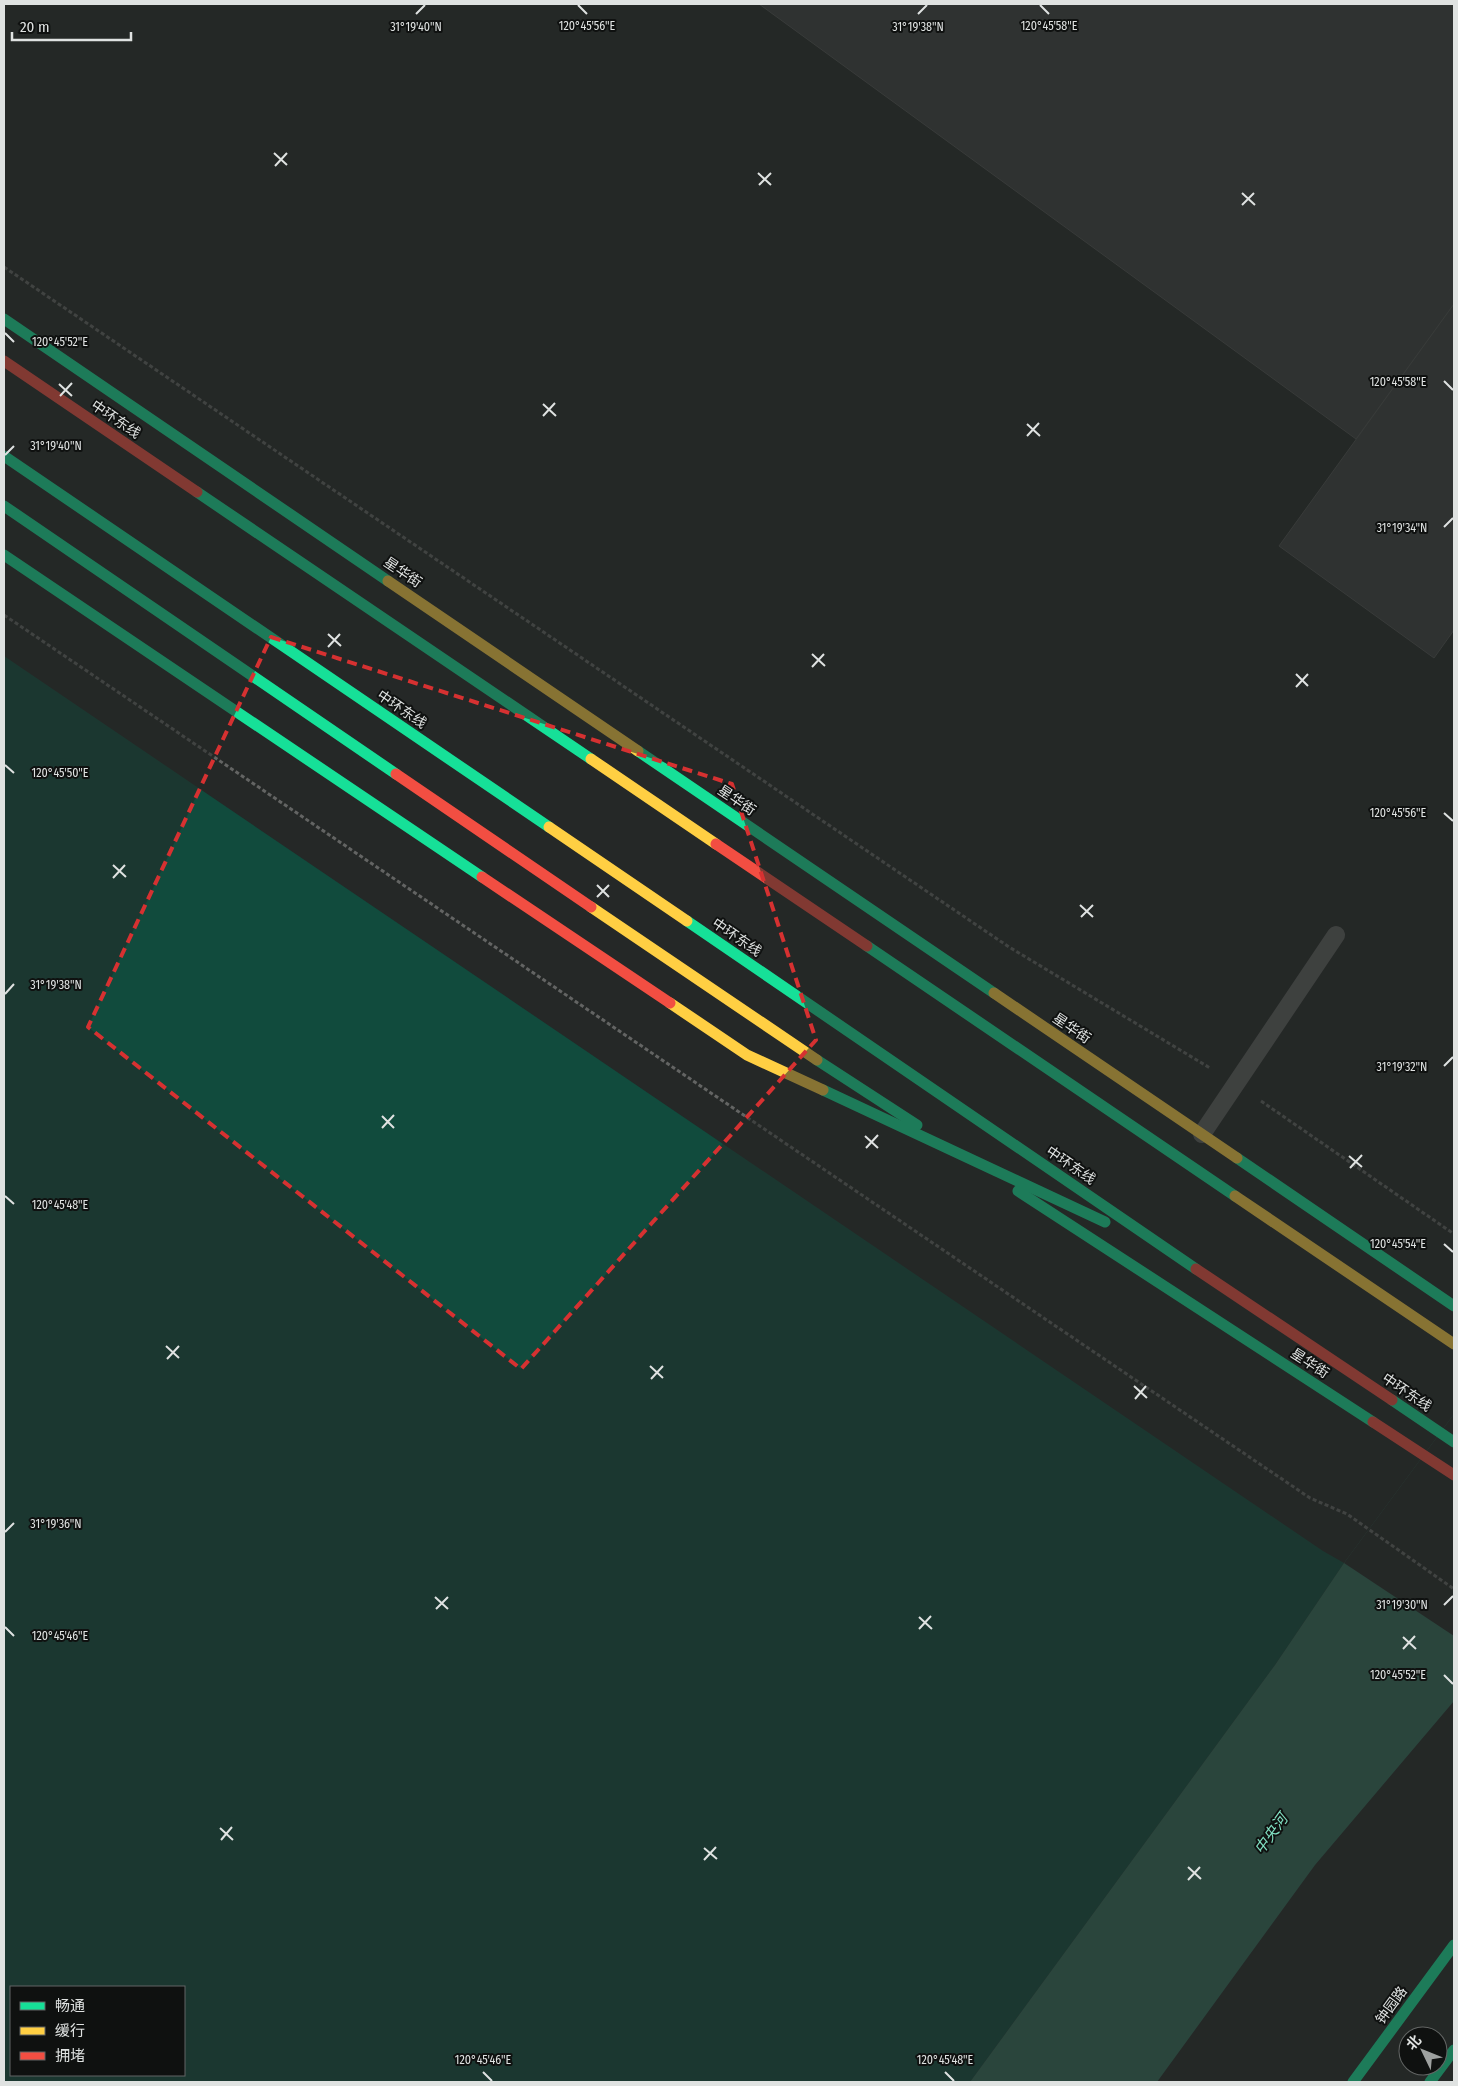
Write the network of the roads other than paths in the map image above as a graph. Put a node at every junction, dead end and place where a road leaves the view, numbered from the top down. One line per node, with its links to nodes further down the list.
1 (4, 319): 7 (main road, 星华街)
2 (4, 361): 10 (main road, 中环东线)
3 (4, 456): 8 (main road, 中环东线)
4 (4, 506): 12 (main road, 星华街)
5 (4, 555): 8 (main road)
6 (1336, 936): 7 (lane)
7 (1202, 1134): 9 (main road, 星华街)
8 (1179, 1257): 11 (main road, 中环东线)
9 (1454, 1306)
10 (1454, 1344)
11 (1454, 1442)
12 (1454, 1475)
13 (1454, 1945): 15 (main road, 钟园路)
14 (1454, 2050): 16 (main road)
15 (1353, 2082)
16 (1430, 2082)

